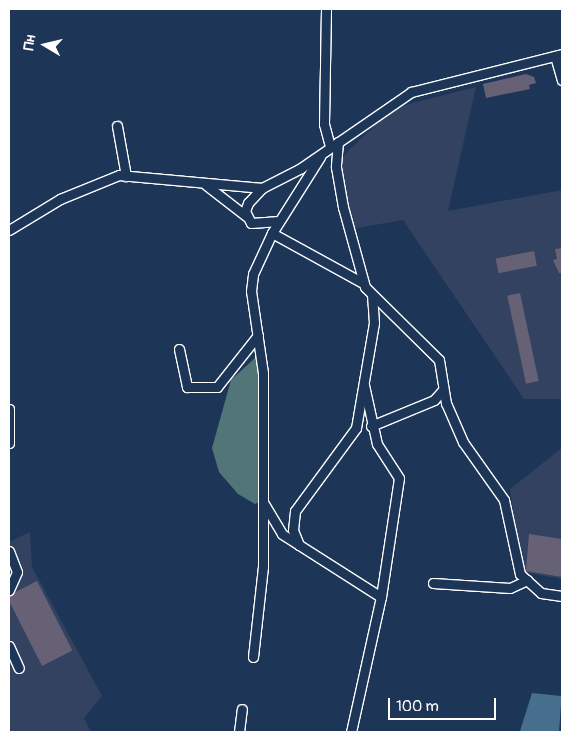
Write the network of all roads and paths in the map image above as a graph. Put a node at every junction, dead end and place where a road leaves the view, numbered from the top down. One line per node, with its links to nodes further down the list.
1 (326, 9): 5 (street)
2 (558, 55): 3 (street); 5 (street)
3 (562, 80)
4 (117, 126): 7 (street)
5 (334, 145): 6 (street); 14 (street)
6 (320, 157): 9 (street); 11 (street)
7 (126, 176): 8 (street); 12 (street)
8 (201, 183): 9 (street); 10 (street)
9 (262, 188): 10 (street)
10 (246, 216): 11 (street)
11 (278, 222): 13 (street)
12 (9, 230)
13 (272, 233): 14 (street); 16 (street)
14 (363, 282): 15 (street)
15 (372, 296): 18 (street); 19 (street)
16 (258, 335): 17 (street); 24 (street)
17 (179, 349)
18 (364, 385): 22 (street); 25 (street)
19 (443, 390): 22 (street); 27 (street)
20 (9, 409): 21 (street)
21 (10, 423): 23 (street)
22 (371, 426): 31 (street)
23 (9, 443)
24 (261, 499): 25 (street); 33 (street)
25 (299, 545): 31 (street)
26 (9, 551): 29 (street)
27 (527, 580): 28 (street); 30 (street)
28 (433, 583)
29 (9, 590)
30 (562, 596)
31 (381, 597): 37 (street)
32 (9, 646): 34 (street)
33 (253, 657)
34 (19, 668)
35 (242, 709): 36 (street)
36 (239, 732)
37 (351, 732)

